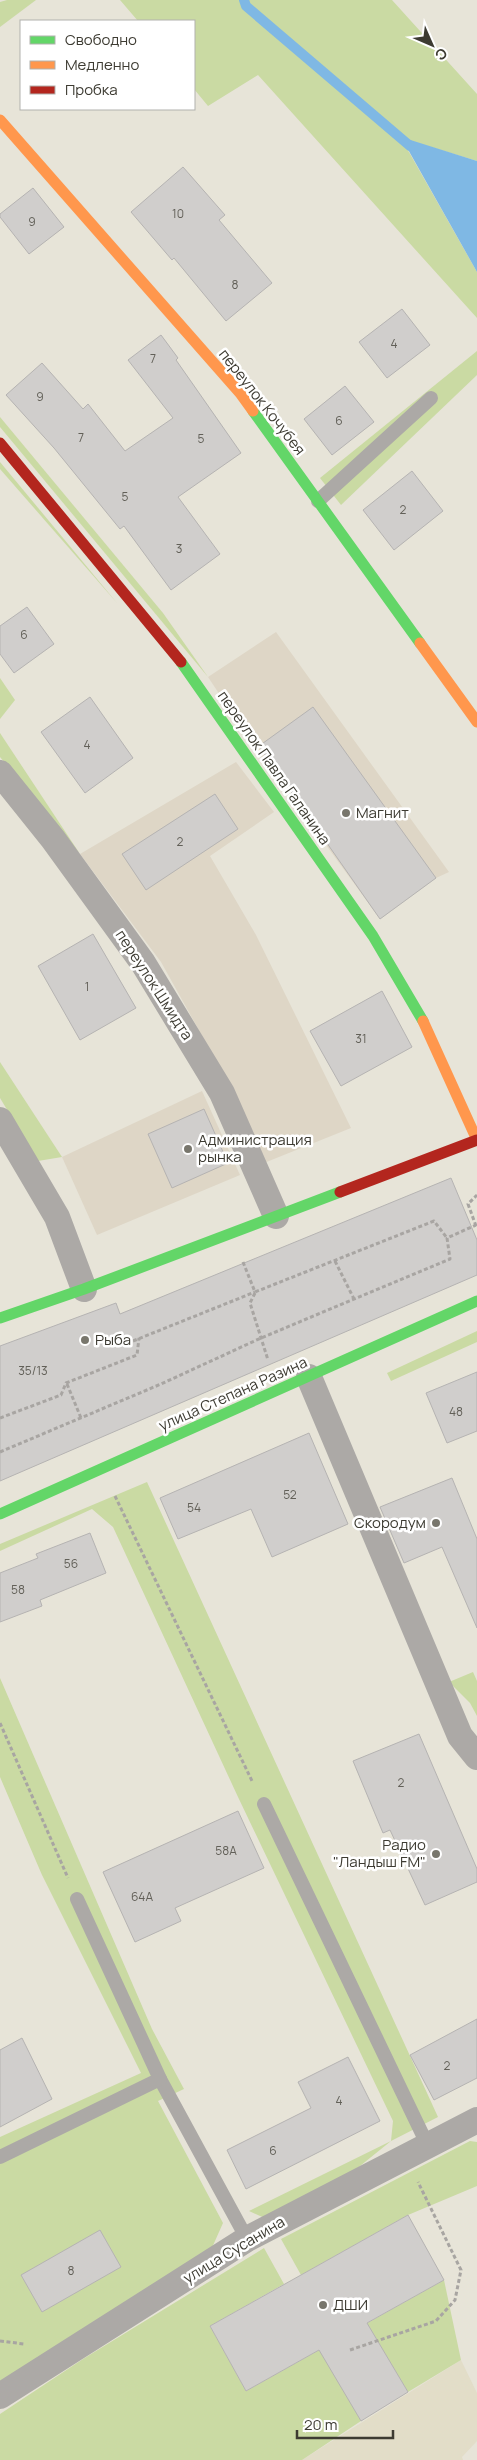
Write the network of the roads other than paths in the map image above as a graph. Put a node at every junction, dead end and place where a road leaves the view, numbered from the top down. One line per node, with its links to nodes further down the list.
1 (0, 120): 4 (street, переулок Кочубея)
2 (432, 398): 4 (lane)
3 (0, 443): 8 (street, переулок Павла Галанина)
4 (318, 501): 5 (street, переулок Кочубея)
5 (477, 722)
6 (0, 773): 9 (street, переулок Шмидта)
7 (0, 1120): 10 (street)
8 (477, 1140): 9 (street)
9 (276, 1216): 10 (street)
10 (84, 1289): 12 (street)
11 (477, 1301): 13 (street, улица Степана Разина)
12 (0, 1318)
13 (309, 1377): 14 (street, улица Степана Разина); 15 (street)
14 (0, 1514)
15 (477, 1757)
16 (264, 1804): 20 (lane)
17 (77, 1899): 18 (lane)
18 (160, 2079): 21 (lane); 22 (lane)
19 (477, 2120): 20 (street, улица Сусанина)
20 (417, 2151): 22 (street, улица Сусанина)
21 (0, 2157)
22 (247, 2239): 23 (street, улица Сусанина)
23 (0, 2396)

